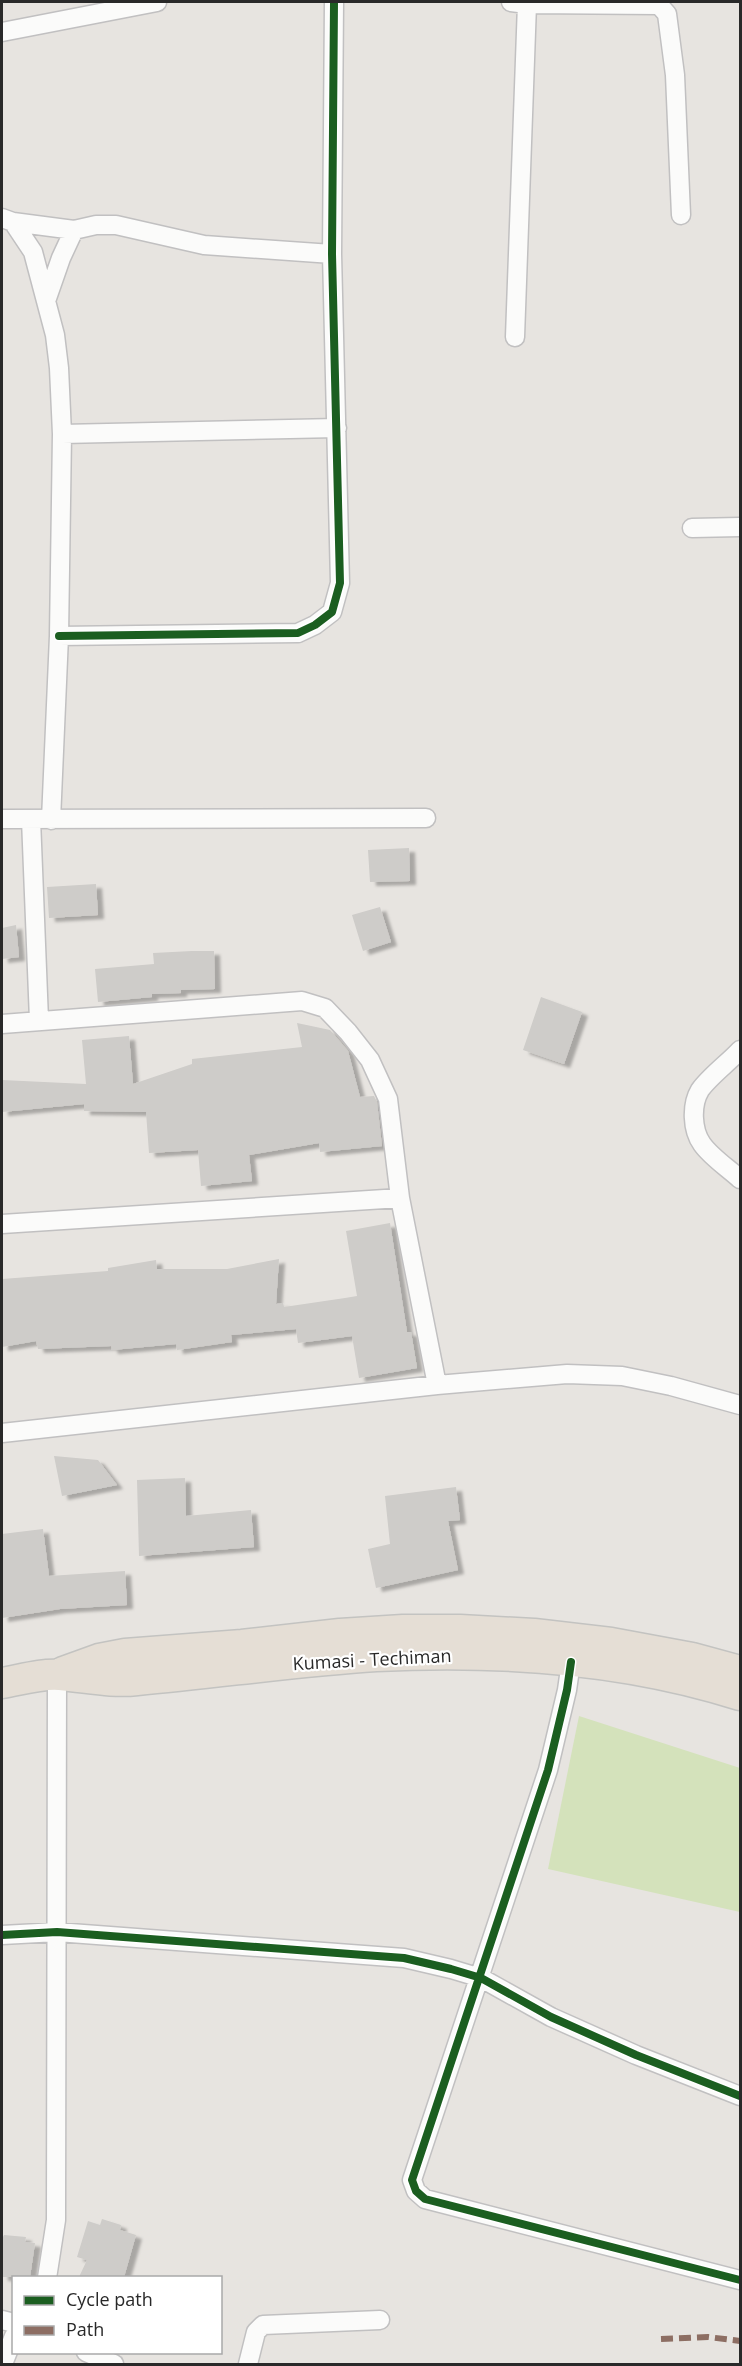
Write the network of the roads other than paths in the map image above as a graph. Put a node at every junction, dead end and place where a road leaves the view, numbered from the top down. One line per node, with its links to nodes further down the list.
1 (157, 2): 4 (street)
2 (334, 2): 8 (street)
3 (519, 3): 5 (street); 10 (street)
4 (2, 32)
5 (681, 215)
6 (7, 220): 7 (street); 9 (street)
7 (74, 230): 8 (street); 9 (street)
8 (332, 254): 11 (street)
9 (46, 301): 12 (street)
10 (515, 337)
11 (336, 428): 12 (street); 15 (street)
12 (62, 434): 15 (street)
13 (741, 527): 14 (street)
14 (692, 528)
15 (59, 636): 19 (street)
16 (426, 818): 19 (street)
17 (2, 819): 18 (street)
18 (31, 819): 19 (street); 20 (street)
19 (51, 820)
20 (39, 1020): 21 (street); 24 (street)
21 (2, 1024)
22 (741, 1050): 23 (street)
23 (741, 1179)
24 (400, 1198): 25 (street); 26 (street)
25 (2, 1224)
26 (437, 1384): 27 (street); 28 (street)
27 (741, 1405)
28 (2, 1433)
29 (571, 1662): 31 (highway, Kumasi - Techiman); 33 (highway, Kumasi - Techiman); 36 (street)
30 (741, 1671): 31 (highway)
31 (57, 1674): 32 (highway, Kumasi - Techiman); 34 (street)
32 (2, 1683)
33 (741, 1695)
34 (57, 1932): 35 (street); 36 (street); 38 (street)
35 (2, 1935)
36 (481, 1978): 37 (street); 39 (street)
37 (741, 2096)
38 (48, 2276)
39 (741, 2280)
40 (380, 2320): 45 (street)
41 (12, 2341): 43 (street)
42 (91, 2354): 44 (street)
43 (3, 2364)
44 (114, 2364)
45 (248, 2364)

